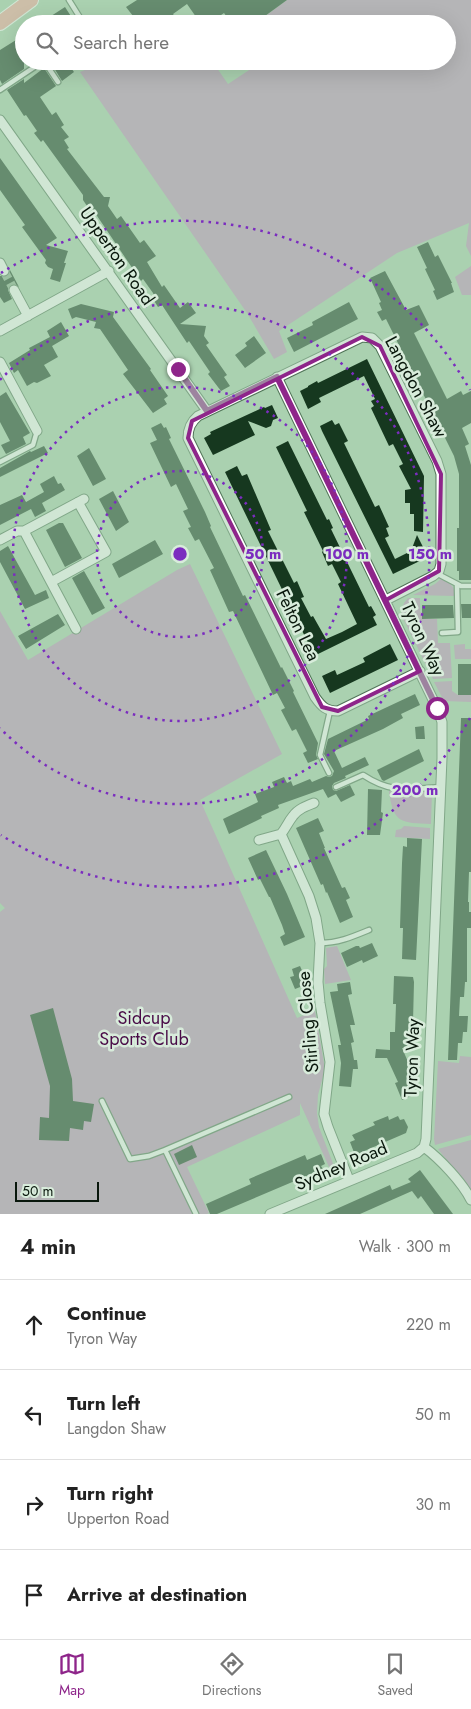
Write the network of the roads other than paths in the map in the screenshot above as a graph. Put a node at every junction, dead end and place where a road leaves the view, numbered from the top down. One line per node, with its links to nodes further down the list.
1 (31, 0): 4 (main road)
2 (69, 0): 3 (lane)
3 (78, 15)
4 (0, 23)
5 (29, 70): 8 (lane)
6 (50, 70): 7 (lane)
7 (58, 82)
8 (0, 90)
9 (0, 120): 10 (street, Upperton Road)
10 (108, 271): 12 (street); 16 (street, Upperton Road)
11 (14, 290): 12 (street)
12 (28, 316): 13 (street)
13 (0, 331)
14 (0, 362): 17 (street)
15 (277, 377): 16 (street, Langdon Shaw); 21 (street, Langdon Shaw); 25 (street, Tyron Way)
16 (207, 411): 29 (street, Felton Lea)
17 (37, 431): 18 (lane)
18 (0, 462)
19 (24, 531): 20 (street); 22 (street); 22 (street)
20 (0, 540)
21 (436, 574): 23 (lane); 25 (street)
22 (51, 582): 26 (street)
23 (457, 584): 24 (lane); 27 (lane)
24 (471, 586)
25 (386, 600): 28 (street, Tyron Way)
26 (76, 629)
27 (442, 633)
28 (420, 671): 29 (street); 31 (street, Tyron Way)
29 (330, 711): 30 (lane)
30 (329, 773)
31 (441, 787): 32 (lane); 40 (street, Tyron Way)
32 (336, 788)
33 (314, 803): 34 (street)
34 (280, 834): 35 (street); 37 (street, Stirling Close)
35 (259, 840)
36 (369, 930): 37 (lane)
37 (320, 943): 42 (street, Stirling Close)
38 (289, 1097): 41 (lane)
39 (102, 1101): 41 (lane)
40 (424, 1147): 42 (street, Sydney Road); 43 (street)
41 (165, 1150): 44 (lane)
42 (349, 1180): 45 (street, Sydney Road)
43 (471, 1200)
44 (196, 1214)
45 (270, 1214)

